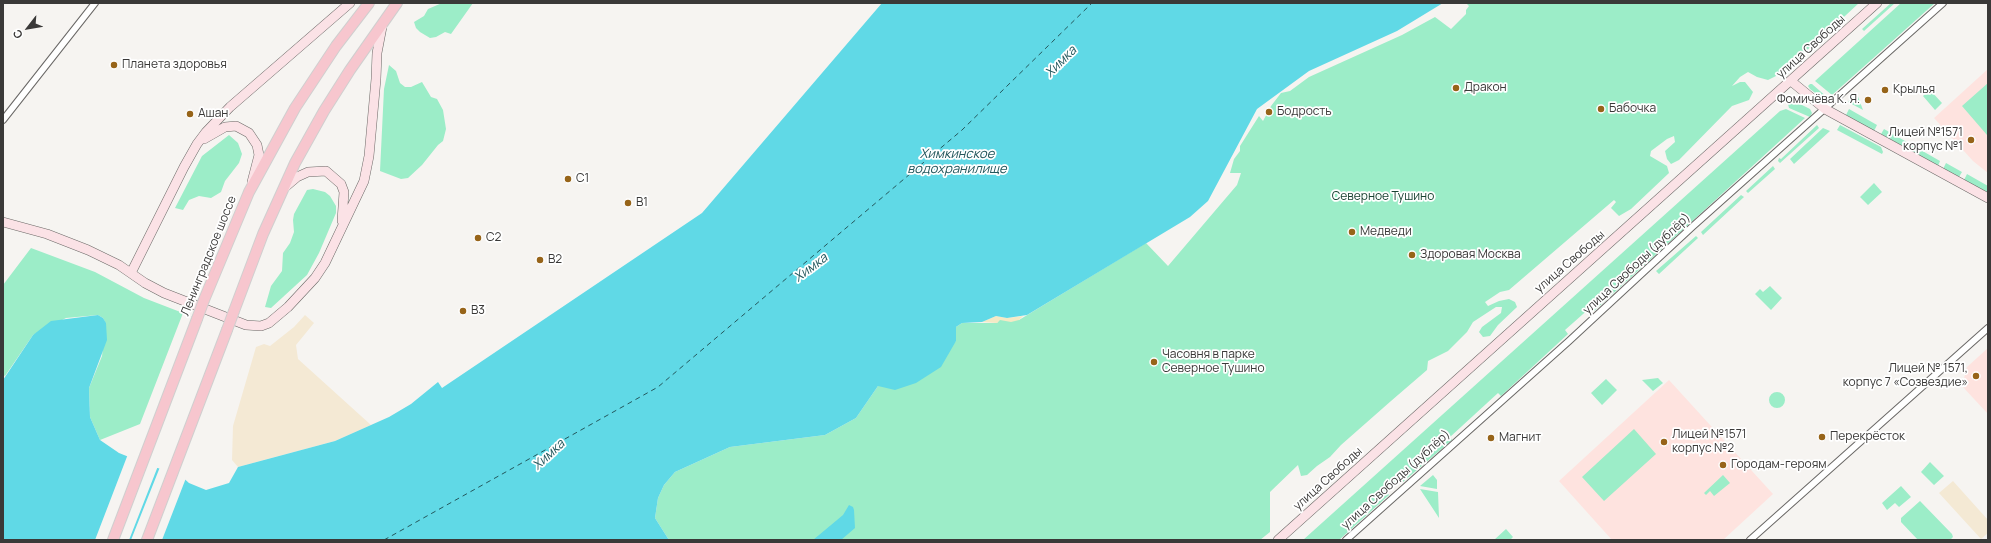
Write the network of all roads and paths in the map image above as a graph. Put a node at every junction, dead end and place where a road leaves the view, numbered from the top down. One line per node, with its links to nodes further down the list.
1 (95, 3): 10 (street)
2 (350, 3): 11 (street)
3 (369, 3): 12 (main road, Ленинградское шоссе)
4 (397, 3): 7 (main road)
5 (1877, 3): 8 (street, улица Свободы)
6 (1943, 3): 9 (street, улица Свободы (дублёр))
7 (384, 22): 13 (main road); 16 (street)
8 (1791, 81): 9 (street); 21 (street, улица Свободы)
9 (1825, 109): 14 (street); 22 (street, улица Свободы (дублёр))
10 (3, 120)
11 (197, 144): 12 (street); 17 (street)
12 (249, 192): 19 (main road, Ленинградское шоссе, bridge)
13 (281, 193): 16 (street); 20 (main road, bridge)
14 (1988, 198)
15 (3, 222): 17 (street)
16 (341, 229): 17 (street)
17 (131, 273)
18 (1988, 328): 23 (street)
19 (113, 540)
20 (147, 540)
21 (1278, 540)
22 (1346, 540)
23 (1750, 540)

